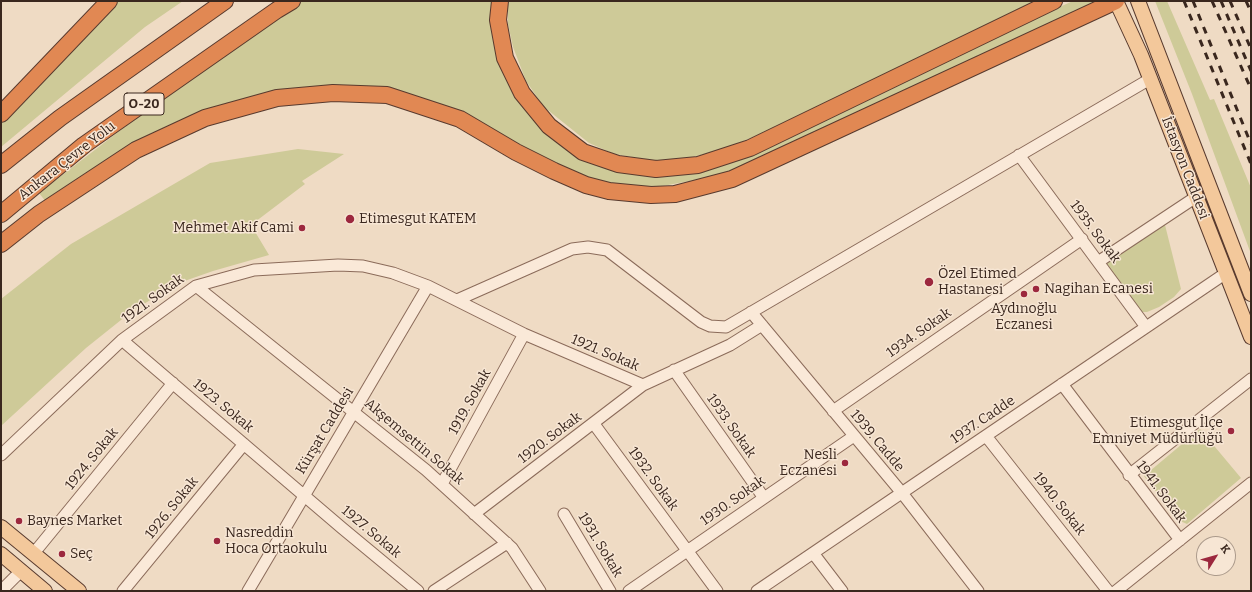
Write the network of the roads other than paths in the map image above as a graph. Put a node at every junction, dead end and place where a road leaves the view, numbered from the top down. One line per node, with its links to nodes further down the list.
1 (109, 1): 9 (highway)
2 (225, 1): 11 (highway, O-20)
3 (292, 1): 13 (highway, Ankara Çevre Yolu / O-20)
4 (500, 1): 5 (highway)
5 (1054, 1)
6 (1116, 1): 8 (main road, İstasyon Caddesi); 15 (highway)
7 (1138, 1): 20 (main road, İstasyon Caddesi)
8 (1150, 79): 10 (street); 12 (main road, İstasyon Caddesi)
9 (1, 114)
10 (1019, 155): 14 (street, 1935. Sokak); 22 (street)
11 (1, 165)
12 (1196, 196): 16 (street); 17 (main road, İstasyon Caddesi)
13 (1, 214)
14 (1082, 239): 16 (street, 1935. Sokak); 33 (street, 1934. Sokak)
15 (1, 244)
16 (1098, 262): 24 (street, 1935. Sokak)
17 (1226, 273): 24 (street, 1937. Cadde); 26 (main road, İstasyon Caddesi)
18 (196, 286): 19 (street, 1921. Sokak); 27 (street, 1921. Sokak); 34 (street, Akşemsettin Sokak)
19 (428, 286): 21 (street, 1921. Sokak); 34 (street, Kürşat Caddesi)
20 (1251, 294)
21 (457, 300): 22 (street); 25 (street, 1921. Sokak)
22 (751, 312): 23 (street, 1939. Cadde)
23 (762, 325): 28 (street, 1921. Sokak); 33 (street, 1939. Cadde)
24 (1146, 327): 31 (street, 1937. Cadde)
25 (524, 334): 32 (street, 1921. Sokak); 42 (street, 1919. Sokak)
26 (1251, 337)
27 (122, 340): 30 (street, 1923. Sokak); 39 (street, 1921. Sokak)
28 (674, 370): 32 (street, 1921. Sokak); 45 (street, 1933. Sokak)
29 (1251, 379): 40 (street)
30 (173, 383): 38 (street, 1923. Sokak); 52 (street, 1924. Sokak)
31 (1062, 384): 37 (street, 1937. Cadde); 40 (street, 1941. Sokak)
32 (643, 386): 35 (street, 1920. Sokak)
33 (833, 411): 36 (street, 1939. Cadde)
34 (354, 412): 42 (street, Akşemsettin Sokak); 44 (street, Kürşat Caddesi)
35 (594, 424): 46 (street, 1920. Sokak); 51 (street, 1932. Sokak)
36 (854, 436): 43 (street, 1939. Cadde); 45 (street, 1930. Sokak)
37 (986, 436): 43 (street, 1937. Cadde); 70 (street, 1940. Sokak)
38 (244, 444): 44 (street, 1923. Sokak); 59 (street, 1926. Sokak)
39 (1, 455)
40 (1130, 475): 49 (street, 1941. Sokak)
41 (1251, 483): 49 (street)
42 (442, 484): 46 (street, Akşemsettin Sokak)
43 (902, 493): 53 (street, 1937. Cadde); 69 (street, 1939. Cadde)
44 (305, 496): 60 (street, Kürşat Caddesi); 61 (street, 1927. Sokak)
45 (764, 498): 51 (street, 1930. Sokak)
46 (474, 514): 50 (street, Akşemsettin Sokak)
47 (564, 514): 64 (street, 1931. Sokak)
48 (1, 527): 52 (main road)
49 (1180, 540): 71 (street)
50 (507, 543): 62 (street); 63 (street, Akşemsettin Sokak)
51 (687, 551): 65 (street, 1930. Sokak); 66 (street, 1932. Sokak)
52 (34, 553): 58 (main road)
53 (813, 553): 67 (street, 1937. Cadde); 68 (street)
54 (1, 554): 55 (main road)
55 (21, 571): 56 (street); 57 (main road)
56 (1, 591)
57 (45, 591)
58 (79, 591)
59 (124, 591)
60 (248, 591)
61 (418, 591)
62 (434, 591)
63 (540, 591)
64 (610, 591)
65 (630, 591)
66 (717, 591)
67 (757, 591)
68 (842, 591)
69 (978, 591)
70 (1108, 591)
71 (1116, 591)

